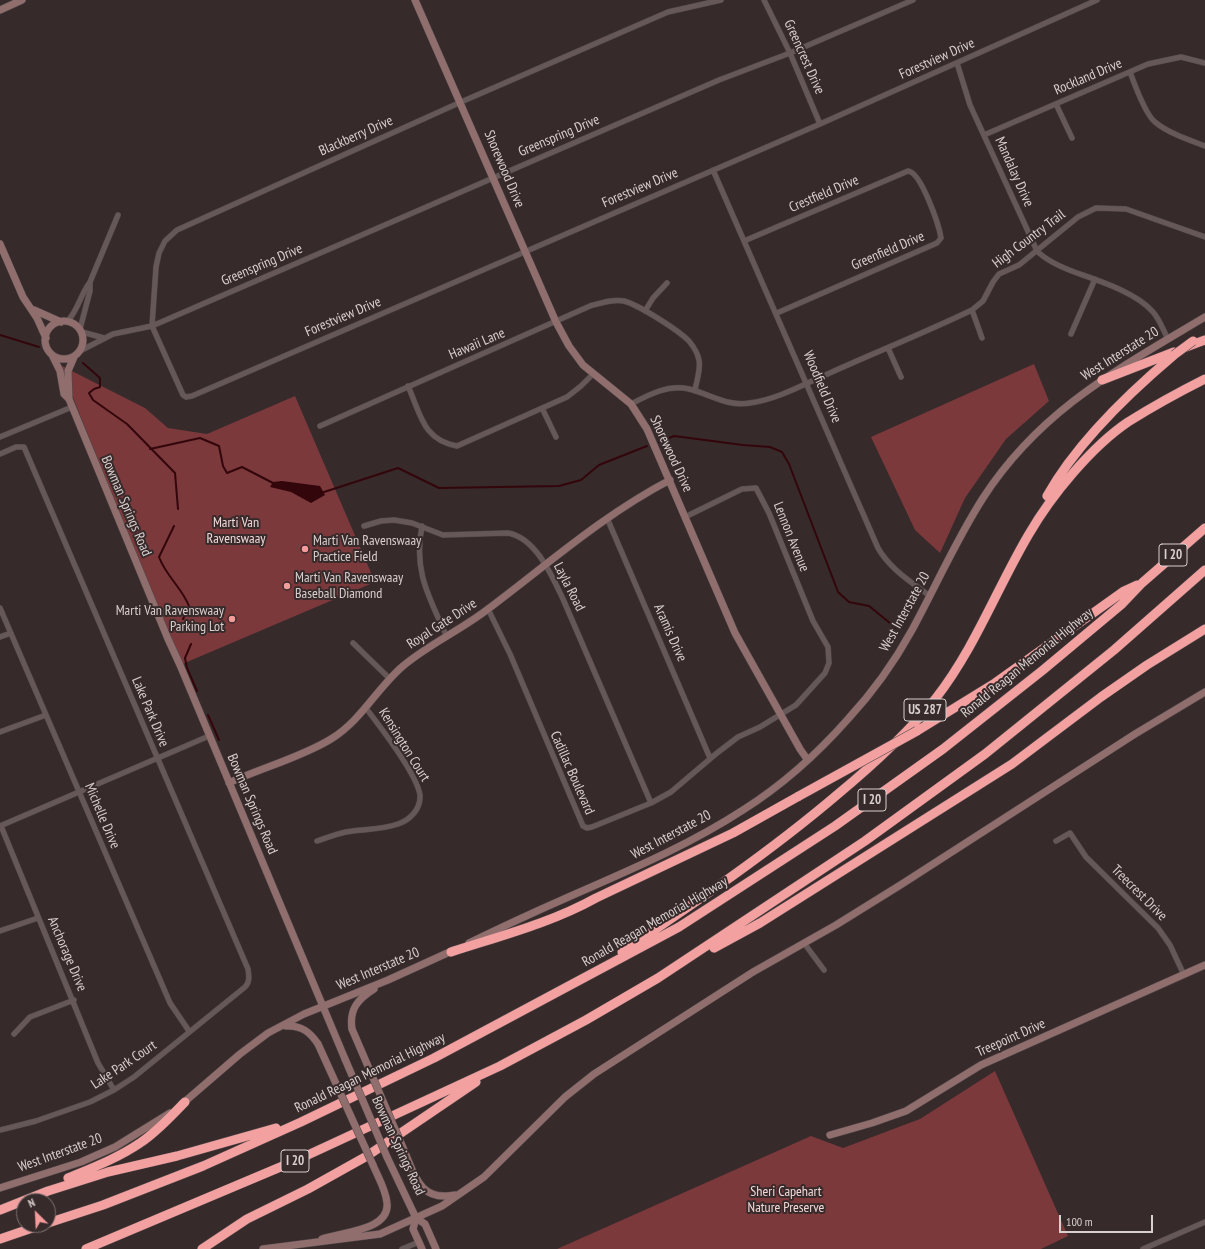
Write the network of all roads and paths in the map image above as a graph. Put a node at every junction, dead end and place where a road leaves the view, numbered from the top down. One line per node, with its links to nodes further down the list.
1 (22, 0): 7 (main road)
2 (415, 0): 12 (main road, Shorewood Drive)
3 (721, 0): 12 (street, Blackberry Drive)
4 (764, 0): 8 (street, Greencrest Drive)
5 (913, 0): 8 (street, Greenspring Drive)
6 (1097, 0): 9 (street, Forestview Drive)
7 (0, 10)
8 (790, 53): 14 (street, Greencrest Drive); 20 (street, Greenspring Drive)
9 (957, 63): 14 (street, Forestview Drive); 15 (street, Mandalay Drive)
10 (1205, 64): 11 (street, Rockland Drive)
11 (1130, 72): 13 (street, Rockland Drive); 17 (street)
12 (461, 102): 20 (main road, Shorewood Drive); 37 (street, Blackberry Drive)
13 (1056, 104): 15 (street, Rockland Drive); 16 (street)
14 (820, 124): 18 (street, Forestview Drive)
15 (984, 135): 26 (street, Mandalay Drive)
16 (1072, 138)
17 (1205, 146)
18 (713, 170): 23 (street, Woodfield Drive); 25 (street, Forestview Drive)
19 (913, 173): 23 (street, Crestfield Drive); 33 (street, Greenfield Drive)
20 (493, 178): 25 (main road, Shorewood Drive); 37 (street, Greenspring Drive)
21 (118, 215): 28 (street)
22 (1205, 237): 26 (street, High Country Trail)
23 (744, 241): 33 (street, Woodfield Drive)
24 (0, 244): 30 (main road)
25 (525, 251): 36 (main road, Shorewood Drive); 57 (street, Forestview Drive)
26 (1037, 251): 27 (street); 31 (street, High Country Trail)
27 (1095, 279): 40 (street); 44 (street)
28 (90, 282): 35 (street); 38 (street)
29 (667, 283): 32 (street)
30 (30, 308): 35 (main road); 41 (main road)
31 (972, 310): 43 (street); 46 (street, High Country Trail)
32 (645, 311): 36 (street, Hawaii Lane); 56 (street, Hawaii Lane)
33 (777, 313): 54 (street, Woodfield Drive)
34 (1205, 317): 44 (main road, West Interstate 20)
35 (64, 322): 38 (main road); 41 (main road)
36 (556, 322): 50 (main road, Shorewood Drive); 55 (street, Hawaii Lane)
37 (152, 326): 42 (street, Greenspring Drive); 57 (street, Blackberry Drive)
38 (81, 331): 42 (street, Greenspring Drive); 47 (main road)
39 (1205, 332): 67 (highway, bridge)
40 (1071, 334)
41 (46, 338): 48 (main road)
42 (104, 338): 47 (street, Greenspring Drive)
43 (982, 338)
44 (1168, 339): 52 (main road, West Interstate 20)
45 (1205, 340): 52 (highway)
46 (888, 348): 51 (street); 54 (street, High Country Trail)
47 (80, 351): 49 (main road)
48 (52, 355): 49 (main road); 58 (main road, Bowman Springs Road)
49 (74, 357): 58 (main road, Bowman Springs Road)
50 (593, 374): 59 (main road, Shorewood Drive); 61 (street)
51 (901, 377)
52 (1102, 380): 76 (main road, West Interstate 20)
53 (1205, 380): 67 (highway, US 287)
54 (807, 383): 56 (street, High Country Trail); 76 (street, Woodfield Drive)
55 (408, 386): 61 (street); 62 (street, Hawaii Lane)
56 (695, 391): 59 (street, High Country Trail)
57 (192, 396)
58 (69, 399): 60 (main road, Bowman Springs Road)
59 (631, 404): 66 (main road, Shorewood Drive)
60 (72, 407): 63 (street); 91 (main road, Bowman Springs Road)
61 (542, 408): 64 (street)
62 (320, 426)
63 (0, 437)
64 (556, 437)
65 (0, 454): 92 (street, Lake Park Drive)
66 (670, 480): 68 (main road, Shorewood Drive); 69 (main road, Royal Gate Drive)
67 (1045, 508): 110 (highway, US 287)
68 (685, 517): 84 (street, Lennon Avenue); 88 (main road, Shorewood Drive)
69 (607, 518): 73 (main road, Royal Gate Drive); 93 (street, Aramis Drive)
70 (364, 526): 71 (street, Layla Road)
71 (422, 526): 73 (street, Layla Road); 82 (street)
72 (1205, 528): 75 (highway, Ronald Reagan Memorial Highway / I 20)
73 (544, 565): 78 (main road, Royal Gate Drive); 97 (street, Layla Road)
74 (1205, 570): 108 (highway, I 20)
75 (1142, 583): 104 (highway, bridge); 110 (highway, Ronald Reagan Memorial Highway / I 20)
76 (930, 596): 94 (main road, West Interstate 20)
77 (0, 608): 80 (street, Michelle Drive)
78 (488, 609): 82 (main road, Royal Gate Drive); 97 (street, Cadillac Boulevard)
79 (1205, 629): 108 (highway)
80 (11, 633): 81 (street); 89 (street, Michelle Drive)
81 (0, 637)
82 (447, 637): 85 (main road, Royal Gate Drive)
83 (353, 643): 85 (street)
84 (827, 668): 88 (street, Cadillac Boulevard)
85 (390, 679): 87 (main road, Royal Gate Drive)
86 (1205, 692): 103 (main road)
87 (366, 707): 95 (main road, Royal Gate Drive); 99 (street, Kensington Court)
88 (781, 715): 93 (street, Cadillac Boulevard); 94 (main road, Shorewood Drive)
89 (46, 716): 90 (street); 96 (street, Michelle Drive)
90 (0, 732)
91 (209, 736): 92 (street); 95 (main road, Bowman Springs Road)
92 (157, 758): 96 (street); 111 (street, Lake Park Drive)
93 (710, 758): 97 (street, Cadillac Boulevard)
94 (807, 759): 104 (main road, West Interstate 20)
95 (229, 783): 113 (main road, Bowman Springs Road)
96 (78, 792): 98 (street); 115 (street, Michelle Drive)
97 (651, 803)
98 (0, 826): 101 (street, Anchorage Drive)
99 (317, 841)
100 (1056, 841): 107 (street, Treecrest Drive)
101 (38, 918): 102 (street); 112 (street, Anchorage Drive)
102 (0, 931)
103 (804, 943): 106 (street); 126 (main road)
104 (451, 952): 109 (main road, West Interstate 20)
105 (1205, 965): 107 (main road, Treepoint Drive)
106 (824, 970)
107 (1184, 975): 122 (main road, Treepoint Drive)
108 (658, 978): 117 (highway, I 20)
109 (388, 980): 113 (main road, West Interstate 20); 126 (main road, bridge)
110 (577, 982): 120 (highway, Ronald Reagan Memorial Highway / I 20)
111 (245, 987): 115 (street, Lake Park Court)
112 (74, 1000): 116 (street); 118 (street, Anchorage Drive)
113 (322, 1007): 114 (main road, West Interstate 20); 129 (main road, Bowman Springs Road, bridge)
114 (283, 1026): 119 (main road, West Interstate 20); 134 (main road, bridge)
115 (189, 1031): 118 (street, Lake Park Court)
116 (14, 1034)
117 (500, 1066): 136 (highway, I 20); 137 (highway)
118 (114, 1090): 121 (street, Lake Park Court)
119 (185, 1102): 123 (main road, West Interstate 20); 124 (highway)
120 (301, 1122): 125 (highway); 130 (highway, Ronald Reagan Memorial Highway / I 20)
121 (0, 1130)
122 (830, 1134)
123 (0, 1188)
124 (39, 1193)
125 (47, 1193)
126 (459, 1194): 129 (main road)
127 (16, 1204): 128 (highway)
128 (0, 1210)
129 (416, 1218): 134 (main road); 135 (main road); 140 (main road)
130 (56, 1220)
131 (1205, 1222): 141 (street)
132 (16, 1233): 133 (highway)
133 (0, 1238)
134 (311, 1243): 138 (main road)
135 (420, 1245): 139 (street)
136 (86, 1249)
137 (202, 1249)
138 (263, 1249)
139 (402, 1249)
140 (436, 1249)
141 (1143, 1249)

